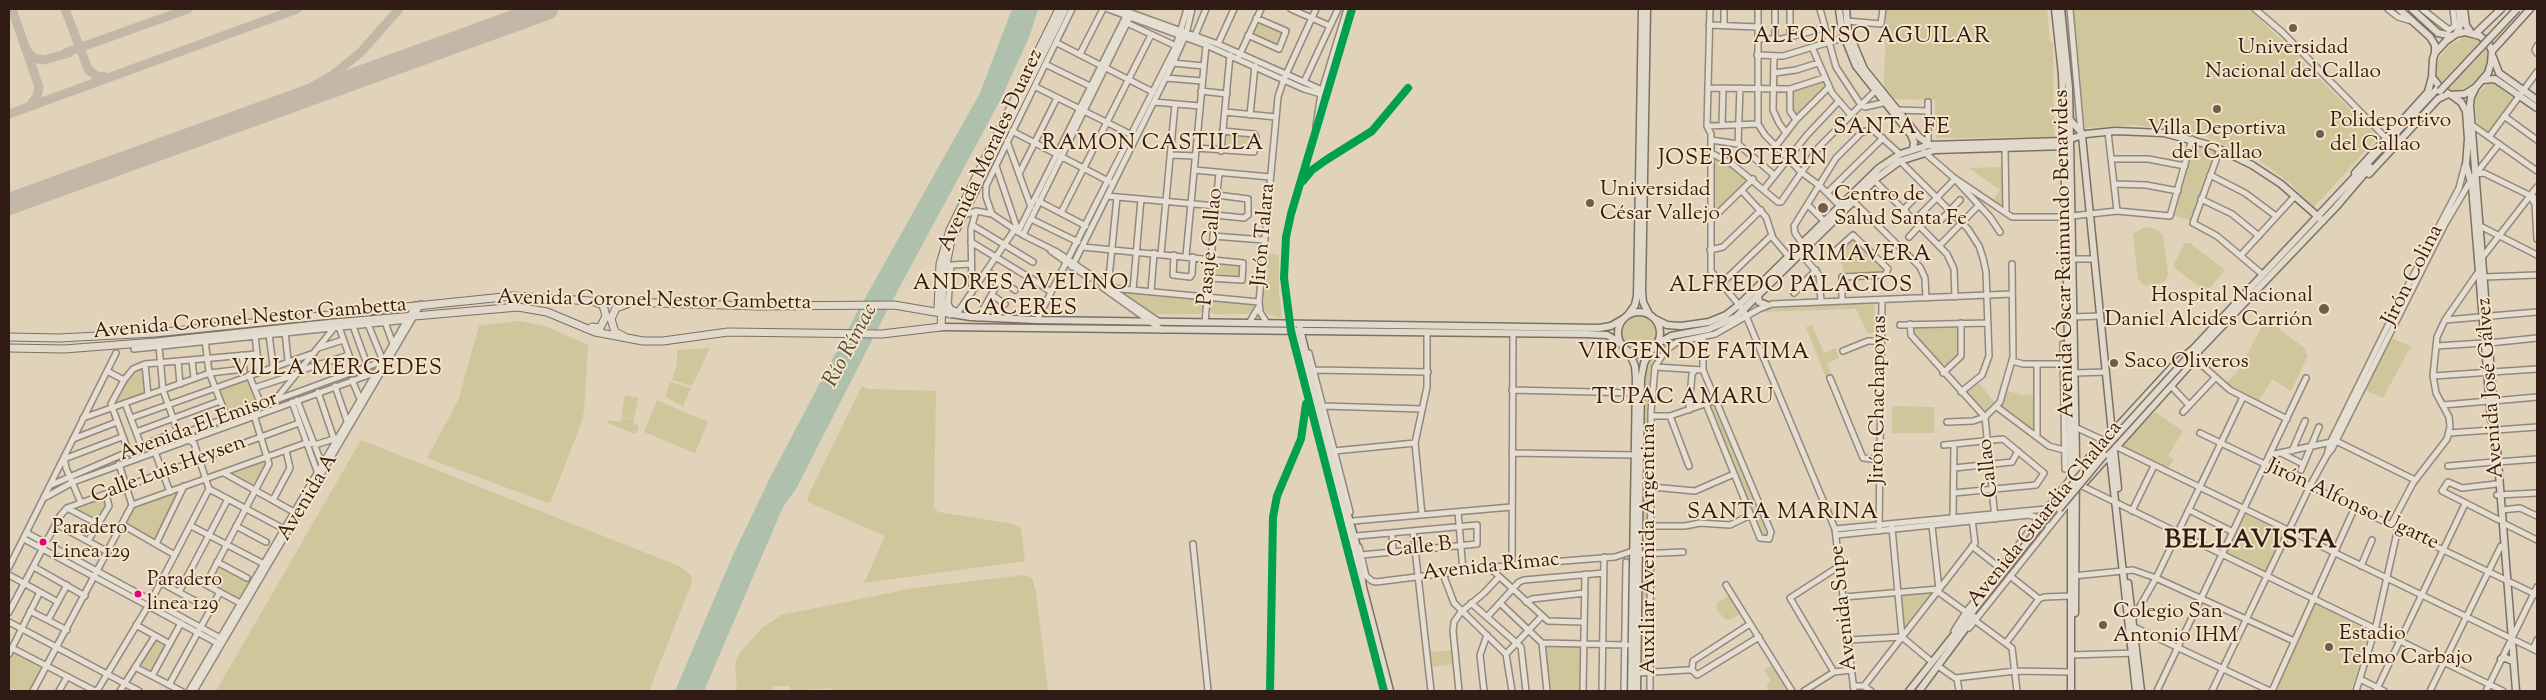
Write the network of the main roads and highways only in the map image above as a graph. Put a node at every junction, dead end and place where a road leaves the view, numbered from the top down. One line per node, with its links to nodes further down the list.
1 (1060, 9): 56 (highway, Avenida Morales Duarez)
2 (1065, 9): 56 (highway, Avenida Morales Duarez)
3 (1642, 9): 48 (main road)
4 (1647, 9): 48 (main road)
5 (1839, 9): 21 (main road)
6 (1846, 9): 21 (main road)
7 (2056, 9): 35 (main road, Avenida Óscar Raimundo Benavides)
8 (2061, 9): 33 (main road, Avenida Óscar Raimundo Benavides)
9 (2399, 9): 22 (main road)
10 (2412, 9): 18 (main road)
11 (2421, 9): 18 (main road)
12 (2459, 9): 20 (main road)
13 (2464, 9): 19 (main road)
14 (2501, 9): 19 (main road)
15 (2513, 9): 27 (main road, bridge)
16 (2517, 9): 27 (main road, bridge)
17 (2530, 9): 23 (main road)
18 (2424, 19): 20 (main road)
19 (2473, 33): 20 (main road); 23 (main road)
20 (2454, 35): 22 (main road)
21 (1847, 37): 31 (main road)
22 (2435, 53): 24 (main road)
23 (2492, 53): 25 (main road); 28 (main road)
24 (2432, 77): 29 (main road); 44 (main road)
25 (2483, 80): 26 (main road); 28 (main road)
26 (2476, 87): 29 (main road); 41 (main road, Avenida José Gálvez)
27 (2438, 90): 43 (main road, Avenida Guardia Chalaca)
28 (2522, 93): 30 (main road); 32 (main road)
29 (2449, 95): 42 (main road, Jirón Colina); 45 (main road)
30 (2537, 100)
31 (1887, 102): 36 (main road); 39 (main road)
32 (2537, 108)
33 (2070, 120): 34 (main road); 35 (main road, Avenida Óscar Raimundo Benavides)
34 (2082, 134): 35 (main road); 47 (main road); 87 (main road)
35 (2067, 143): 37 (main road); 51 (main road, Avenida Óscar Raimundo Benavides)
36 (1929, 144): 38 (main road); 39 (main road)
37 (2032, 145): 38 (main road); 38 (main road)
38 (1963, 146): 40 (main road)
39 (1913, 149): 40 (main road)
40 (1900, 157): 46 (main road); 46 (main road)
41 (2475, 159): 42 (main road); 50 (main road, Avenida José Gálvez)
42 (2466, 163): 50 (main road, Avenida José Gálvez)
43 (2365, 170): 44 (main road, Avenida Guardia Chalaca); 45 (main road, Avenida Guardia Chalaca)
44 (2349, 180): 47 (main road, Avenida Guardia Chalaca)
45 (2355, 186): 49 (main road, Avenida Guardia Chalaca)
46 (1851, 199): 54 (main road); 54 (main road)
47 (2316, 215): 49 (main road); 86 (main road, Avenida Guardia Chalaca)
48 (1641, 221): 53 (main road)
49 (2323, 221): 86 (main road, Avenida Guardia Chalaca)
50 (2478, 226): 52 (main road, Avenida José Gálvez)
51 (2067, 248): 81 (main road, Avenida Óscar Raimundo Benavides); 81 (main road, Avenida Óscar Raimundo Benavides)
52 (2480, 260): 67 (main road, Avenida José Gálvez); 67 (main road, Avenida José Gálvez)
53 (1640, 282): 66 (main road); 69 (main road)
54 (1766, 284): 55 (main road); 62 (main road)
55 (1758, 295): 59 (main road); 62 (main road)
56 (940, 298): 61 (highway); 63 (highway, Avenida Morales Duarez); 64 (highway)
57 (591, 301): 58 (highway, Avenida Coronel Nestor Gambetta); 60 (highway, Avenida Coronel Nestor Gambetta); 70 (highway)
58 (634, 302): 61 (highway, Avenida Coronel Nestor Gambetta); 78 (highway)
59 (1767, 305)
60 (406, 307): 77 (highway, Avenida Coronel Nestor Gambetta); 82 (highway)
61 (927, 310): 63 (highway, Avenida Coronel Nestor Gambetta)
62 (1743, 310): 71 (main road); 80 (main road)
63 (940, 312): 64 (main road, Avenida Coronel Nestor Gambetta); 74 (highway, Avenida Morales Duarez)
64 (955, 314): 68 (main road, Avenida Coronel Nestor Gambetta)
65 (1140, 314): 72 (main road)
66 (1649, 314): 69 (main road); 71 (main road)
67 (2485, 316): 91 (main road, Avenida José Gálvez)
68 (974, 317): 72 (main road, Avenida Coronel Nestor Gambetta); 75 (main road)
69 (1626, 317): 73 (main road, Avenida Coronel Nestor Gambetta); 79 (main road)
70 (564, 318): 78 (highway, Avenida Coronel Nestor Gambetta); 82 (highway, Avenida Coronel Nestor Gambetta)
71 (1655, 319): 80 (main road)
72 (1137, 321): 73 (main road, Avenida Coronel Nestor Gambetta)
73 (1296, 323): 76 (main road)
74 (939, 328): 75 (main road, Avenida Coronel Nestor Gambetta); 78 (highway, Avenida Coronel Nestor Gambetta)
75 (977, 328): 76 (main road, Avenida Coronel Nestor Gambetta)
76 (1299, 331): 79 (main road, Avenida Coronel Nestor Gambetta); 113 (main road)
77 (9, 337)
78 (636, 341)
79 (1621, 343): 85 (main road)
80 (1657, 344): 84 (main road)
81 (2068, 344): 92 (main road, Avenida Óscar Raimundo Benavides); 93 (main road, Avenida Óscar Raimundo Benavides)
82 (134, 346): 83 (highway, Avenida Coronel Nestor Gambetta)
83 (9, 348)
84 (1651, 350): 85 (main road); 101 (main road)
85 (1629, 352): 101 (main road)
86 (2193, 356): 87 (main road, Avenida Guardia Chalaca); 89 (main road, Avenida Guardia Chalaca); 104 (main road, Avenida Guardia Chalaca, bridge)
87 (2112, 433): 88 (main road, Avenida Guardia Chalaca)
88 (2104, 441): 90 (main road); 92 (main road, Avenida Guardia Chalaca)
89 (2115, 448): 90 (main road, Avenida Guardia Chalaca); 97 (main road)
90 (2109, 456): 94 (main road, Avenida Guardia Chalaca); 97 (main road)
91 (2496, 462): 95 (main road, Avenida José Gálvez); 95 (main road, Avenida José Gálvez)
92 (2075, 472): 93 (main road, Avenida Guardia Chalaca); 94 (main road, Avenida Óscar Raimundo Benavides)
93 (2070, 479): 96 (main road, Avenida Óscar Raimundo Benavides)
94 (2076, 494): 96 (main road, Avenida Guardia Chalaca); 102 (main road, Avenida Óscar Raimundo Benavides)
95 (2499, 495): 100 (main road, Avenida José Gálvez); 100 (main road, Avenida José Gálvez)
96 (2071, 500): 99 (main road, Avenida Óscar Raimundo Benavides)
97 (2118, 504): 106 (main road)
98 (2063, 510): 99 (main road)
99 (2071, 513): 102 (main road, Avenida Óscar Raimundo Benavides)
100 (2501, 521): 103 (main road, Avenida José Gálvez); 103 (main road, Avenida José Gálvez)
101 (1636, 552): 114 (main road); 115 (main road)
102 (2073, 576): 107 (main road); 107 (main road)
103 (2505, 579): 105 (main road, Avenida José Gálvez)
104 (1986, 597): 110 (main road, Avenida Guardia Chalaca); 110 (main road, Avenida Guardia Chalaca)
105 (2509, 640): 109 (main road, Avenida José Gálvez); 122 (main road, Avenida José Gálvez)
106 (2134, 653): 119 (main road); 120 (main road)
107 (2073, 654): 117 (main road); 118 (main road)
108 (2501, 659): 109 (main road)
109 (2510, 660): 121 (main road, Avenida José Gálvez)
110 (1935, 664): 111 (main road, Avenida Guardia Chalaca); 112 (main road, Avenida Guardia Chalaca)
111 (1914, 685): 112 (main road); 116 (main road, Avenida Guardia Chalaca)
112 (1920, 690)
113 (1388, 691)
114 (1631, 691)
115 (1637, 691)
116 (1909, 691)
117 (2071, 691)
118 (2075, 691)
119 (2136, 691)
120 (2142, 691)
121 (2512, 691)
122 (2516, 691)

